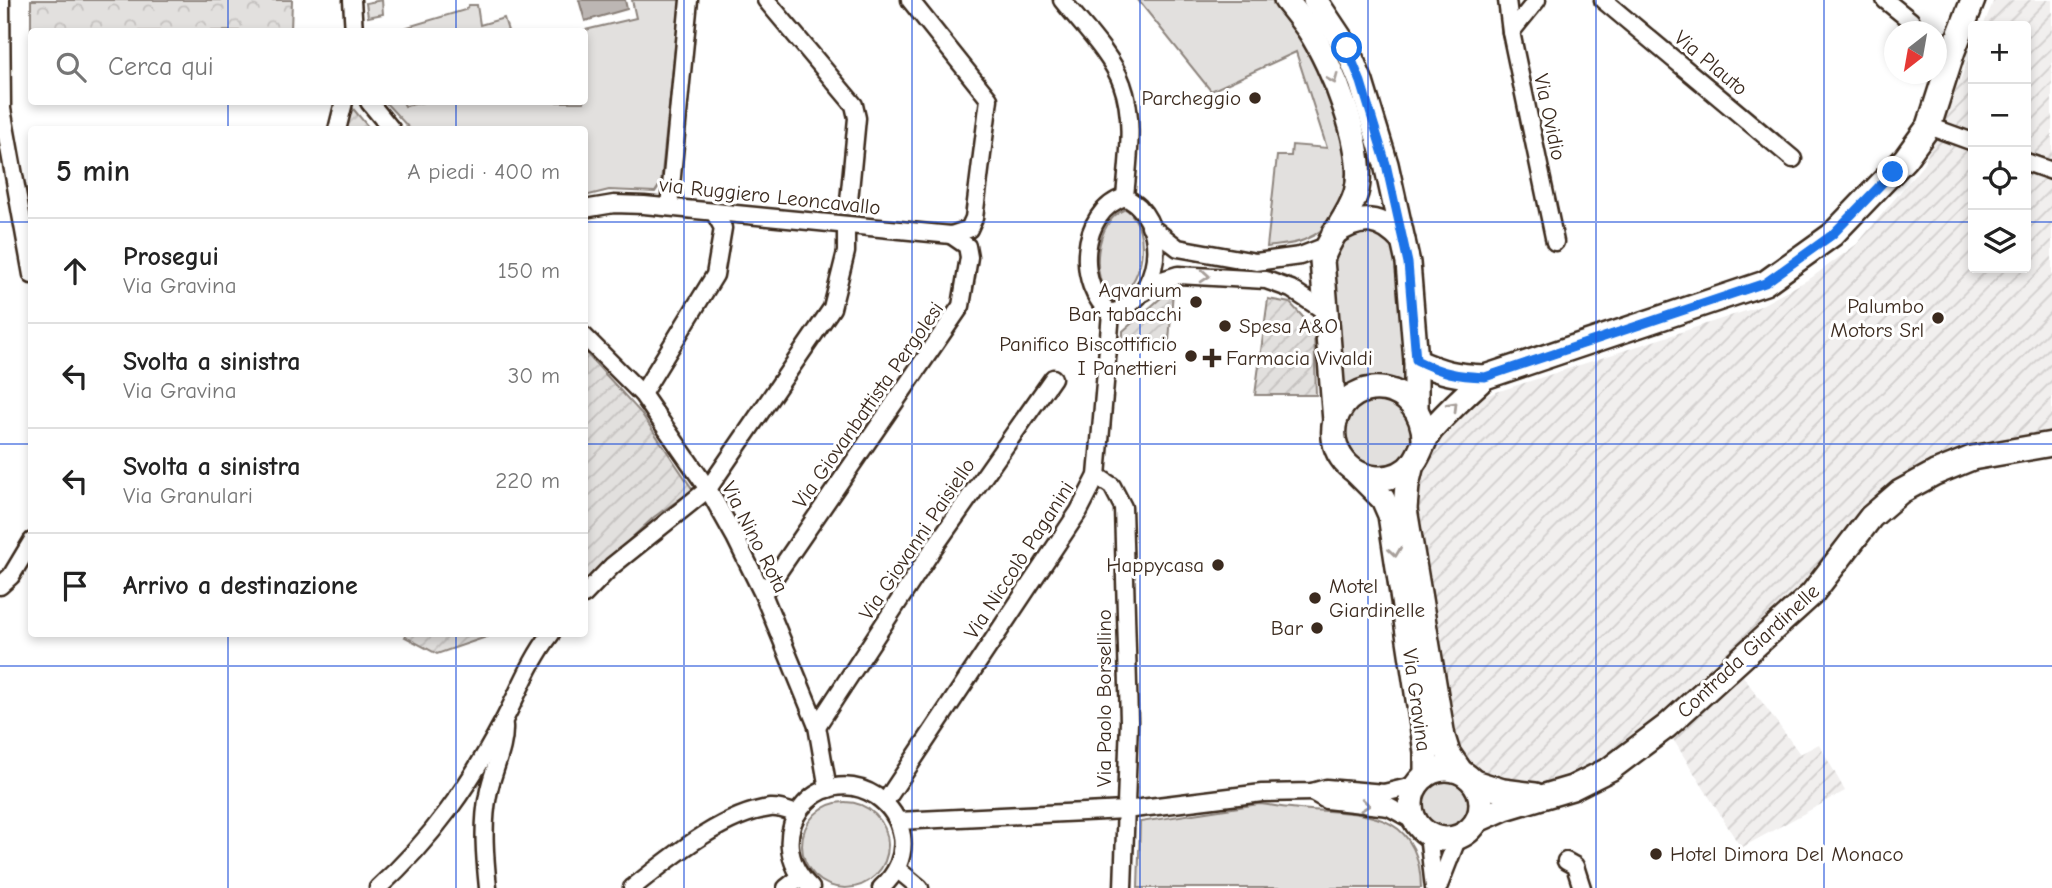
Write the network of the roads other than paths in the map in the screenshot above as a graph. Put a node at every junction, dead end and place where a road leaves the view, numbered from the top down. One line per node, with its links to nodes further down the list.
1 (1, 0): 37 (street)
2 (352, 0): 15 (street)
3 (689, 0): 28 (street)
4 (765, 0): 27 (street)
5 (910, 0): 33 (street)
6 (1062, 0): 26 (street)
7 (1286, 0): 34 (main road, one-way to 34)
8 (1315, 0): 35 (main road)
9 (1507, 0): 16 (street, Via Ovidio)
10 (1537, 0): 16 (street)
11 (1603, 0): 23 (street, Via Plauto)
12 (1885, 0): 14 (street)
13 (1973, 0): 21 (main road)
14 (1911, 21)
15 (354, 28)
16 (1511, 32): 36 (street, Via Ovidio)
17 (343, 105): 19 (street)
18 (371, 105): 20 (street)
19 (338, 126)
20 (389, 126)
21 (1929, 126): 22 (street); 43 (main road)
22 (1968, 140)
23 (1793, 159)
24 (2031, 164): 25 (street)
25 (2052, 171)
26 (1125, 197): 32 (street); 40 (street)
27 (849, 201)
28 (669, 207): 29 (street, via Ruggiero Leoncavallo); 30 (street, via Ruggiero Leoncavallo)
29 (588, 208)
30 (714, 212): 31 (street, via Ruggiero Leoncavallo); 45 (street)
31 (846, 225): 33 (street, via Ruggiero Leoncavallo); 53 (street)
32 (1150, 226): 34 (street); 38 (street)
33 (951, 235): 57 (street, Via Giovanbattista Pergolesi)
34 (1330, 240): 35 (main road); 39 (main road)
35 (1403, 240): 42 (main road)
36 (1555, 242)
37 (28, 253)
38 (1142, 293): 39 (street, one-way to 39); 40 (street)
39 (1325, 312): 47 (main road)
40 (1111, 313): 52 (street, Via Niccolò Paganini)
41 (588, 340): 45 (street, Via Nino Rota)
42 (1416, 360): 43 (main road); 46 (main road)
43 (1485, 377): 48 (main road, one-way to 43)
44 (1053, 378): 60 (street, Via Giovanni Paisiello)
45 (642, 394): 53 (street, Via Nino Rota)
46 (1416, 408): 47 (main road); 48 (main road)
47 (1335, 421): 51 (main road)
48 (1424, 439): 50 (main road)
49 (2052, 444): 65 (main road, Contrada Giardinelle)
50 (1412, 464): 51 (main road); 61 (main road, Via Gravina)
51 (1356, 472): 62 (main road, Via Gravina, one-way to 62)
52 (1097, 476): 66 (street, Via Niccolò Paganini); 67 (street, Via Paolo Borsellino)
53 (708, 489): 56 (street); 57 (street, Via Nino Rota)
54 (28, 548): 55 (street)
55 (0, 586)
56 (588, 591)
57 (763, 594): 60 (street, Via Nino Rota)
58 (549, 637): 59 (street)
59 (504, 720): 77 (street); 78 (street)
60 (817, 726): 63 (street, Via Nino Rota)
61 (1468, 777): 62 (main road); 65 (main road, Contrada Giardinelle); 69 (main road)
62 (1421, 780): 64 (street); 71 (main road)
63 (828, 789): 66 (street); 68 (street)
64 (1312, 792): 67 (street); 71 (street, one-way to 71)
65 (1541, 796): 69 (main road, Contrada Giardinelle)
66 (885, 802): 70 (street)
67 (1125, 810): 70 (street); 83 (street, Via Paolo Borsellino)
68 (797, 814): 75 (street); 79 (street)
69 (1478, 820): 72 (main road)
70 (898, 821): 74 (street)
71 (1422, 828): 72 (main road); 76 (street)
72 (1458, 837): 76 (street)
73 (1566, 861): 84 (street)
74 (897, 869): 81 (street); 82 (street)
75 (805, 882): 80 (street)
76 (1439, 884)
77 (379, 888)
78 (488, 888)
79 (632, 888)
80 (786, 888)
81 (880, 888)
82 (920, 888)
83 (1123, 888)
84 (1582, 888)

